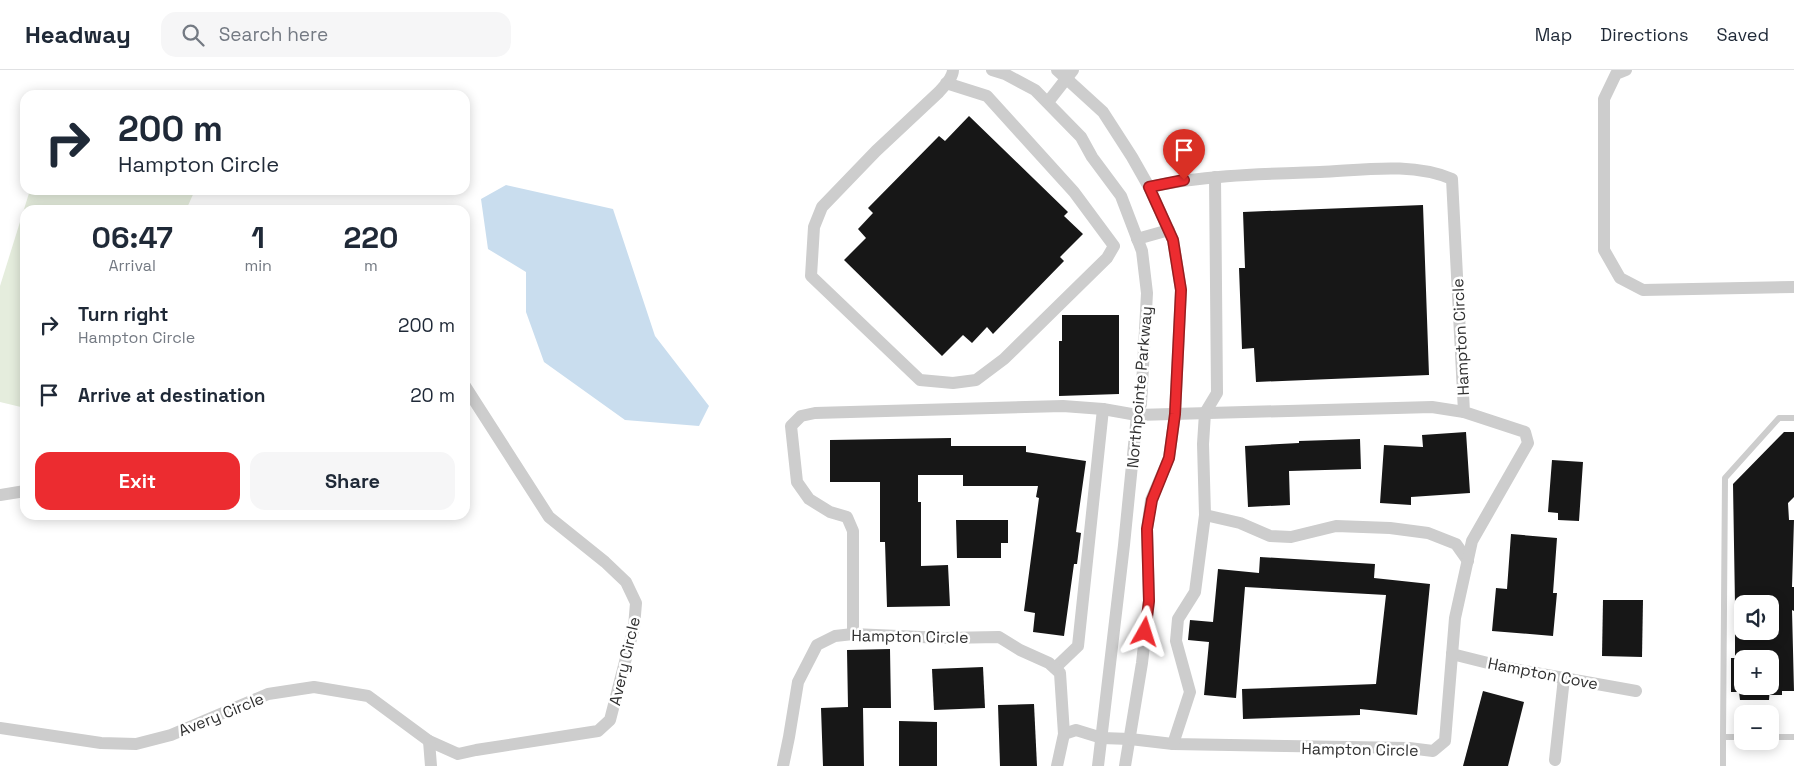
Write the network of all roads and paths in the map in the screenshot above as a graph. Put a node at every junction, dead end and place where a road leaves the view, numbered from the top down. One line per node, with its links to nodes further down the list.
1 (953, 70): 5 (street)
2 (992, 70): 6 (street, Northpointe Parkway)
3 (1626, 70): 11 (street)
4 (1065, 73): 6 (street); 8 (street, Northpointe Parkway)
5 (946, 83): 5 (street)
6 (1048, 102): 10 (street, Northpointe Parkway)
7 (1215, 177): 8 (street, Hampton Circle); 14 (street, Hampton Circle); 15 (street)
8 (1149, 187): 9 (street, Northpointe Parkway)
9 (1169, 230): 10 (street); 16 (street, Northpointe Parkway)
10 (1137, 239): 17 (street, Northpointe Parkway)
11 (1794, 287)
12 (470, 394): 38 (street, Avery Circle)
13 (1103, 409): 17 (street); 23 (street); 25 (street)
14 (1464, 412): 15 (street); 22 (street, Hampton Circle)
15 (1205, 413): 16 (street); 21 (street)
16 (1175, 414): 17 (street); 35 (street, Northpointe Parkway)
17 (1138, 415): 34 (street, Northpointe Parkway)
18 (1794, 418): 30 (lane)
19 (20, 492): 20 (street)
20 (0, 495)
21 (1205, 515): 22 (street); 37 (street)
22 (1468, 561): 24 (street, Hampton Circle)
23 (852, 634): 25 (street, Hampton Circle); 41 (street, Hampton Circle)
24 (1452, 654): 26 (street, Hampton Cove); 37 (street, Hampton Circle)
25 (1055, 668): 29 (street)
26 (1564, 678): 27 (street, Hampton Cove); 39 (street)
27 (1636, 691)
28 (0, 728): 36 (street, Avery Circle)
29 (1064, 734): 34 (street, Hampton Circle); 42 (street)
30 (1723, 737): 31 (lane); 45 (lane)
31 (1734, 737)
32 (1779, 737): 33 (lane)
33 (1794, 737)
34 (1102, 738): 35 (street, Hampton Circle); 43 (street, Northpointe Parkway)
35 (1130, 739): 37 (street, Hampton Circle); 44 (street, Northpointe Parkway)
36 (429, 741): 38 (street, Avery Circle); 40 (street)
37 (1173, 744)
38 (458, 760)
39 (1555, 760)
40 (430, 766)
41 (783, 766)
42 (1058, 766)
43 (1098, 766)
44 (1125, 766)
45 (1723, 766)

